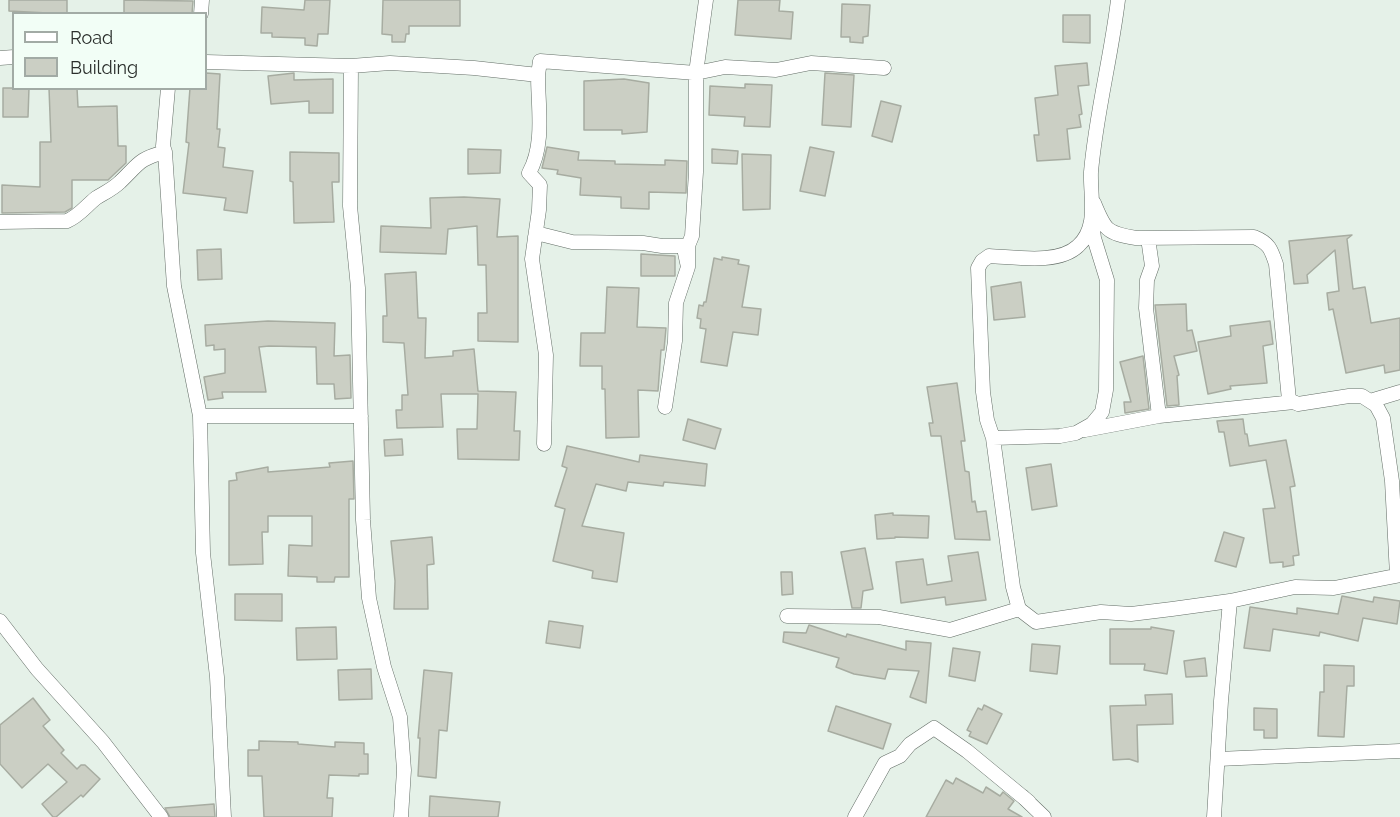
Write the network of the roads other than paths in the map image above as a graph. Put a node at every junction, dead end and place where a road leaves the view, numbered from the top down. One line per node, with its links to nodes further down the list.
1 (706, 0): 6 (street)
2 (1118, 0): 10 (street)
3 (207, 62): 4 (street)
4 (351, 66): 7 (street); 20 (street)
5 (884, 68): 6 (street)
6 (696, 73): 7 (street); 15 (street)
7 (538, 75): 13 (street)
8 (168, 90): 9 (street)
9 (165, 152): 12 (street); 22 (street)
10 (1092, 199): 11 (street); 14 (street)
11 (1092, 219): 23 (street); 24 (street)
12 (0, 222)
13 (535, 237): 15 (street); 25 (street)
14 (1148, 238): 18 (street); 21 (street)
15 (688, 267): 19 (street)
16 (1400, 392): 17 (street)
17 (1370, 401): 18 (street); 26 (street)
18 (1294, 402): 21 (street)
19 (665, 407)
20 (361, 416): 22 (street); 37 (street)
21 (1159, 416): 23 (street)
22 (200, 417): 36 (street)
23 (1079, 431): 24 (street)
24 (993, 438): 28 (street)
25 (544, 444)
26 (1399, 575): 27 (street)
27 (1230, 601): 28 (street); 32 (street)
28 (1019, 609): 29 (street)
29 (787, 616)
30 (0, 621): 35 (street)
31 (1400, 751): 32 (street)
32 (1218, 759): 40 (street)
33 (1018, 792): 34 (street); 38 (street); 39 (street)
34 (1029, 802)
35 (161, 817)
36 (224, 817)
37 (401, 817)
38 (855, 817)
39 (1044, 817)
40 (1214, 817)

